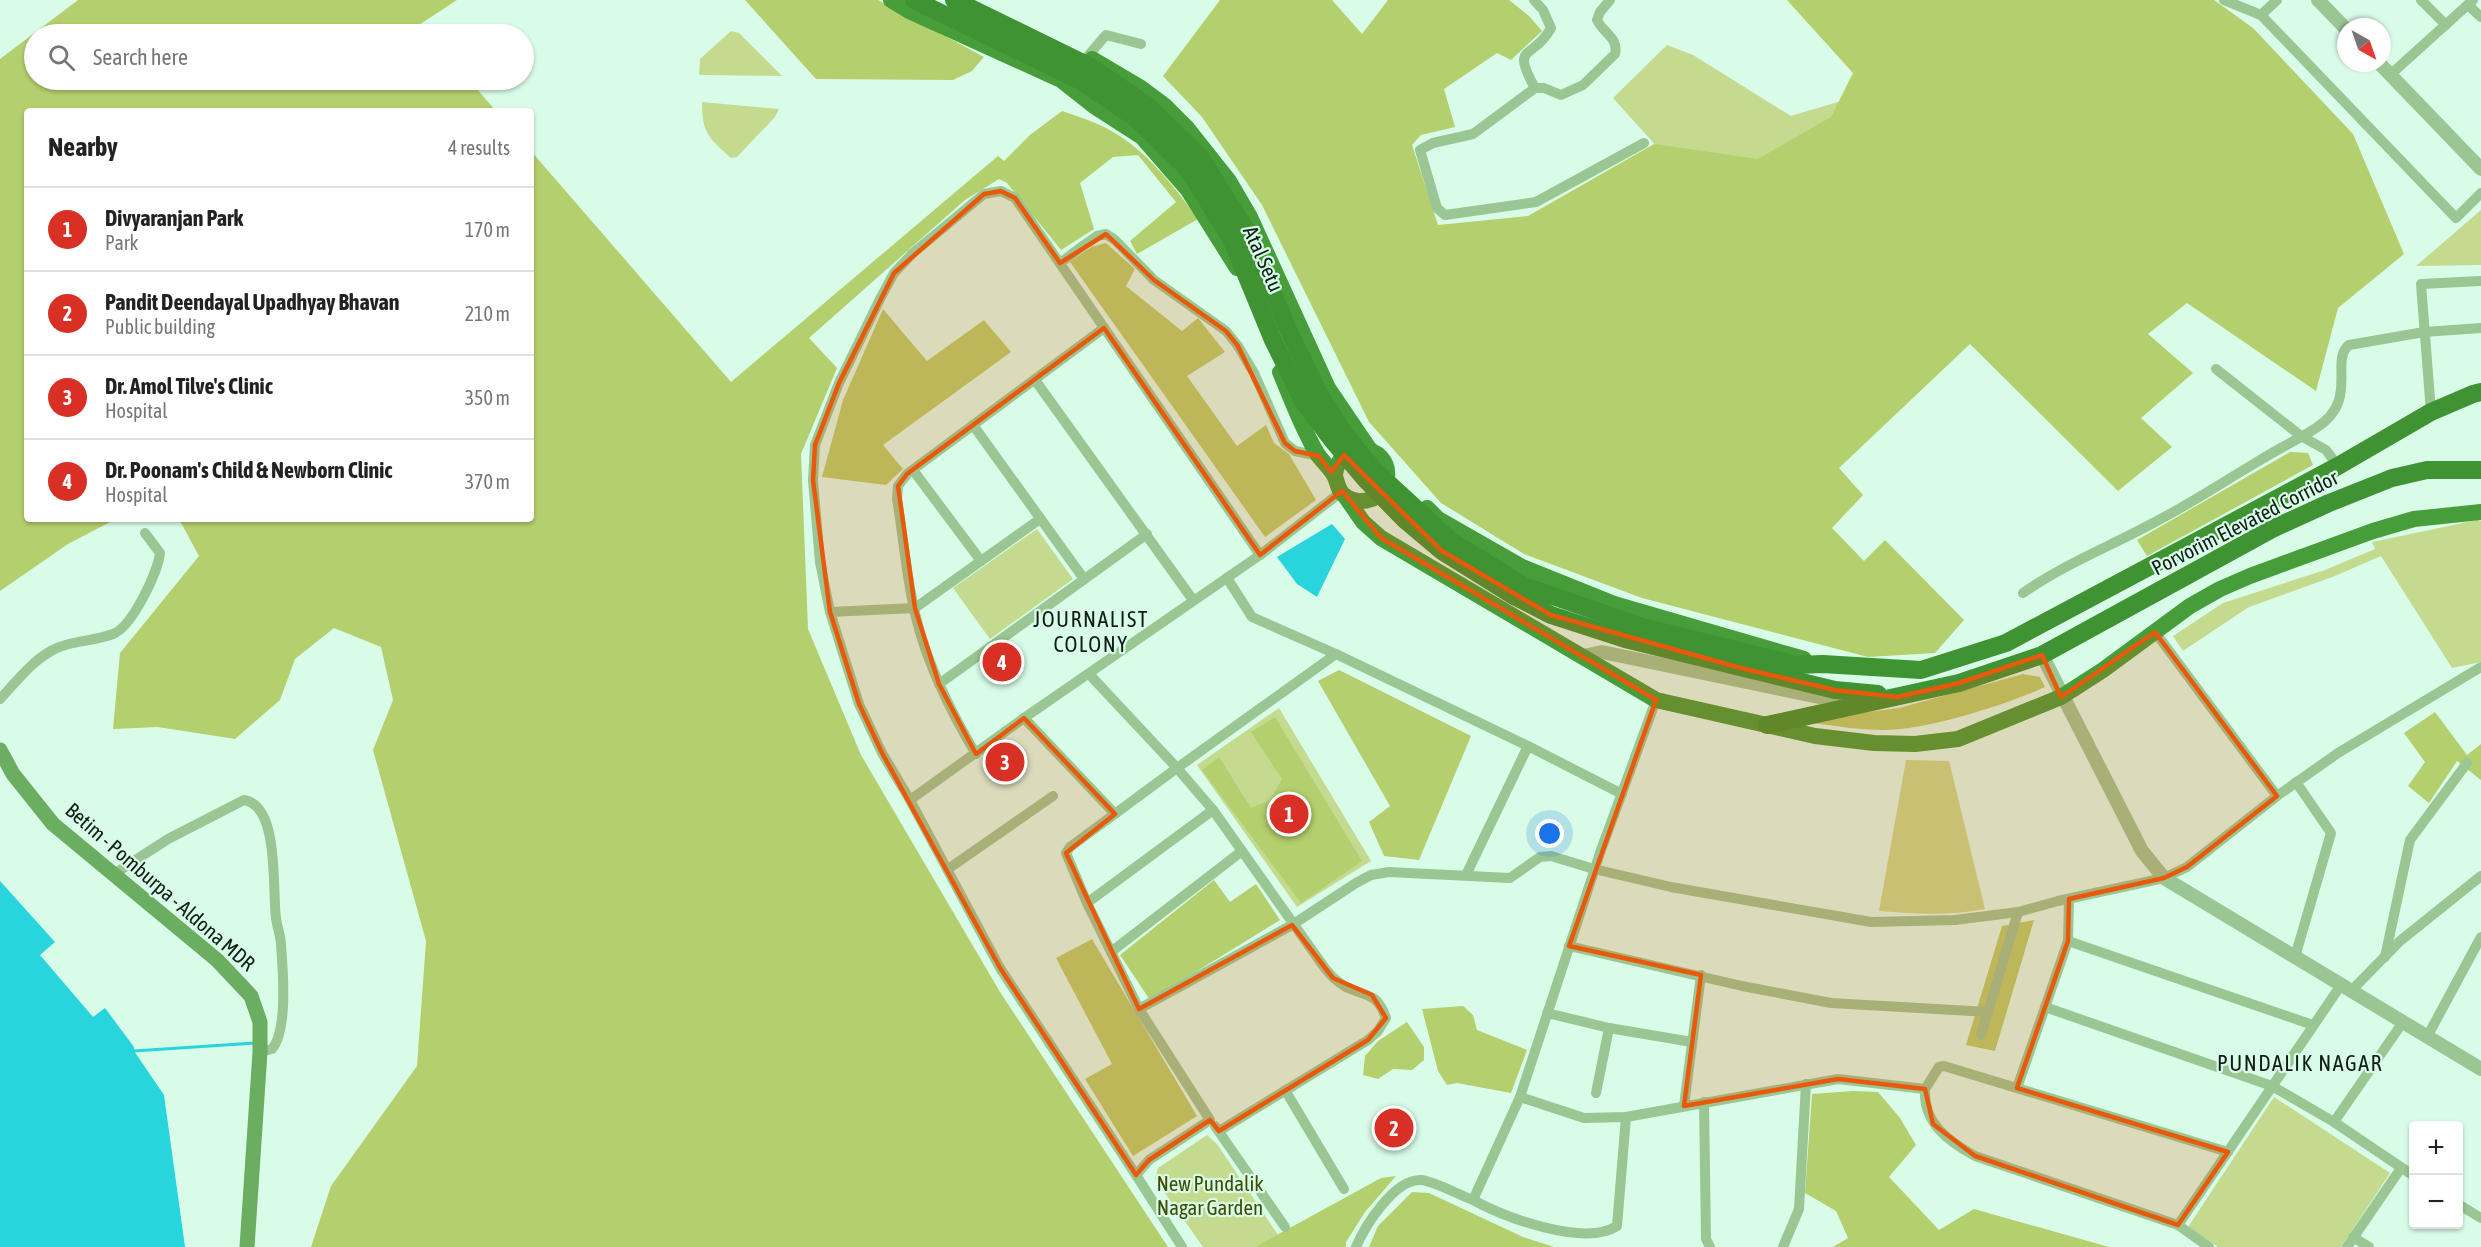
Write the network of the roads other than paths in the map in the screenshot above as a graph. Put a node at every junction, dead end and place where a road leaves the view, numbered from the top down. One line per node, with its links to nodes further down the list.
1 (891, 0): 36 (main road)
2 (914, 0): 50 (highway, Atal Setu, bridge)
3 (954, 0): 50 (highway, Atal Setu, bridge)
4 (973, 0): 17 (main road)
5 (1534, 0): 20 (street)
6 (1610, 0): 20 (street)
7 (2224, 0): 12 (street)
8 (2277, 0): 12 (street)
9 (2318, 0): 14 (street)
10 (2421, 0): 15 (street)
11 (2470, 2): 13 (street); 15 (street)
12 (2261, 15): 23 (street)
13 (2481, 17)
14 (2337, 20)
15 (2446, 25): 19 (street)
16 (1141, 44): 17 (street)
17 (1087, 57): 35 (main road)
18 (2387, 72): 19 (street)
19 (2390, 75): 22 (street)
20 (1535, 88): 21 (street)
21 (1644, 143)
22 (2481, 169)
23 (2481, 193)
24 (1060, 263): 26 (street); 36 (street); 54 (street)
25 (2481, 281): 28 (street)
26 (1104, 328): 30 (street); 46 (street)
27 (2481, 328): 28 (street)
28 (2424, 332): 32 (street); 34 (street)
29 (2216, 369): 34 (street)
30 (1035, 380): 33 (street); 45 (street)
31 (2481, 392): 32 (highway)
32 (2431, 412): 37 (highway)
33 (973, 425): 38 (street); 43 (street)
34 (2301, 435): 37 (street); 51 (street)
35 (1370, 450): 39 (main road); 41 (main road)
36 (1319, 456): 41 (main road)
37 (2338, 466): 60 (highway)
38 (913, 470): 47 (street); 53 (street)
39 (1387, 470): 41 (main road); 60 (main road)
40 (2481, 470): 57 (highway, Porvorim Elevated Corridor)
41 (1340, 488): 46 (street); 58 (main road)
42 (2481, 512): 55 (main road)
43 (1040, 519): 47 (street); 49 (street)
44 (145, 533): 67 (street)
45 (1147, 534): 49 (street); 52 (street)
46 (1260, 555): 48 (street)
47 (981, 561): 53 (street)
48 (1227, 578): 52 (street); 56 (street)
49 (1084, 579): 63 (street)
50 (1519, 591): 59 (highway)
51 (2023, 593)
52 (1193, 600): 62 (street)
53 (915, 608): 54 (street); 63 (street)
54 (830, 612): 80 (street)
55 (2155, 632): 66 (main road); 79 (street)
56 (1336, 654): 71 (street); 75 (street)
57 (2042, 655): 65 (highway, Porvorim Elevated Corridor); 66 (street)
58 (1583, 656): 64 (street); 68 (main road)
59 (1743, 660): 60 (highway); 64 (highway)
60 (1823, 664)
61 (2481, 667): 76 (street)
62 (1089, 674): 69 (street); 75 (street)
63 (939, 684): 73 (street)
64 (1844, 691): 65 (highway)
65 (1898, 697): 70 (highway, Porvorim Elevated Corridor)
66 (2061, 697): 70 (main road); 89 (street)
67 (0, 699)
68 (1656, 700): 70 (main road); 77 (street)
69 (1024, 718): 73 (street); 82 (street)
70 (1767, 725)
71 (1528, 746): 77 (street); 87 (street)
72 (0, 750): 86 (main road, Betim - Pomburpa - Aldona MDR)
73 (976, 754): 80 (street)
74 (2467, 763): 99 (street)
75 (1177, 768): 81 (street); 82 (street)
76 (2296, 782): 79 (street); 98 (street)
77 (1622, 794): 85 (street)
78 (1053, 796): 84 (street)
79 (2277, 796): 89 (street)
80 (910, 800): 84 (street)
81 (1213, 810): 83 (street); 91 (street)
82 (1115, 814): 91 (street)
83 (1242, 851): 93 (street); 97 (street)
84 (948, 869): 129 (street)
85 (1594, 869): 87 (street); 92 (street); 96 (street)
86 (114, 874): 112 (main road, Betim - Pomburpa - Aldona MDR); 112 (street)
87 (1466, 875): 93 (street)
88 (2481, 876): 99 (street)
89 (2164, 878): 90 (street); 98 (street)
90 (2069, 899): 92 (street); 95 (street)
91 (1087, 903): 97 (street)
92 (2018, 912): 104 (street)
93 (1292, 925): 103 (street); 118 (street)
94 (2481, 938): 110 (street)
95 (2068, 941): 102 (street); 107 (street)
96 (1569, 946): 100 (street); 105 (street)
97 (1112, 952): 103 (street)
98 (2295, 957): 101 (street)
99 (2385, 957): 101 (street)
100 (1701, 975): 104 (street); 111 (street)
101 (2346, 988): 106 (street); 107 (street)
102 (2045, 1007): 115 (street); 116 (street)
103 (1140, 1009): 124 (street)
104 (1989, 1012): 109 (street)
105 (1547, 1013): 108 (street); 120 (street)
106 (2403, 1022): 110 (street); 125 (street)
107 (2313, 1025): 115 (street)
108 (1609, 1028): 111 (street); 119 (street)
109 (1981, 1035)
110 (2427, 1037): 113 (street)
111 (1692, 1042): 122 (street)
112 (260, 1052): 139 (main road, Betim - Pomburpa - Aldona MDR)
113 (2480, 1066)
114 (1806, 1084): 117 (street); 121 (street); 143 (street)
115 (2272, 1086): 125 (street); 127 (street)
116 (2017, 1088): 117 (street); 127 (street)
117 (1925, 1089): 135 (street)
118 (1285, 1090): 126 (street); 131 (street)
119 (1596, 1093)
120 (1520, 1096): 123 (street); 132 (street)
121 (1704, 1102): 122 (street); 142 (street)
122 (1684, 1106): 123 (street)
123 (1626, 1117): 137 (street)
124 (1210, 1120): 126 (street); 129 (street)
125 (2334, 1122): 128 (street)
126 (1219, 1131): 136 (street)
127 (2228, 1152): 135 (street)
128 (2402, 1168): 130 (street); 138 (street)
129 (1136, 1175): 140 (street)
130 (2412, 1175)
131 (1344, 1189)
132 (1473, 1200): 137 (street); 141 (street)
133 (2463, 1207): 134 (street)
134 (2481, 1218)
135 (2178, 1225): 144 (street)
136 (1285, 1227)
137 (1606, 1241)
138 (2350, 1242): 145 (street)
139 (247, 1247)
140 (1182, 1247)
141 (1356, 1247)
142 (1710, 1247)
143 (1783, 1247)
144 (2209, 1247)
145 (2369, 1247)

